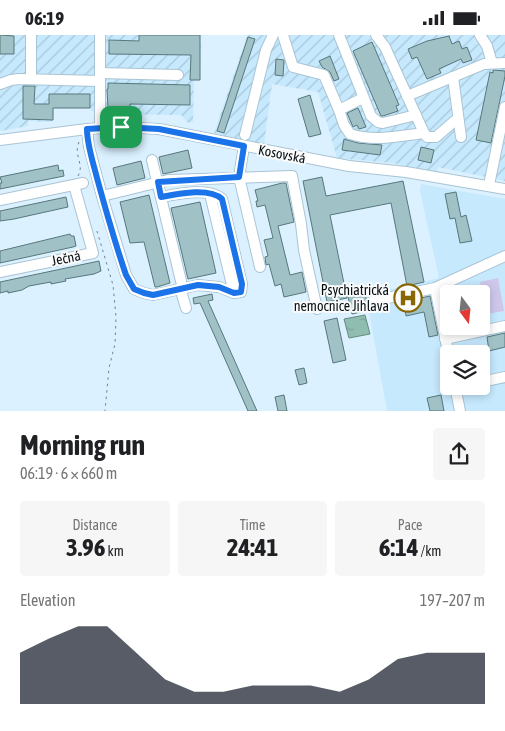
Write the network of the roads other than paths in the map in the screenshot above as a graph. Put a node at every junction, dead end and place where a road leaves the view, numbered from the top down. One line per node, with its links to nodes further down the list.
1 (31, 35): 13 (street)
2 (100, 35): 11 (street)
3 (273, 35): 25 (street)
4 (284, 35): 18 (street)
5 (339, 35): 16 (street)
6 (376, 35): 15 (street)
7 (480, 35): 8 (street)
8 (492, 63): 9 (street); 12 (street)
9 (505, 63)
10 (178, 75): 11 (street)
11 (100, 77): 13 (street); 22 (street)
12 (453, 77): 15 (street); 20 (street)
13 (31, 79): 14 (street)
14 (0, 84)
15 (407, 96): 19 (street)
16 (363, 98): 18 (street); 19 (street)
17 (505, 107): 21 (street)
18 (339, 110): 24 (street)
19 (416, 115): 24 (street)
20 (458, 118): 24 (street); 26 (street)
21 (503, 127): 32 (street)
22 (100, 128): 23 (street, Kosovská); 28 (street, Kosovská)
23 (87, 129): 27 (street, Kosovská); 34 (street)
24 (424, 133)
25 (245, 135)
26 (461, 137)
27 (0, 140)
28 (244, 146): 30 (street); 32 (street, Kosovská)
29 (152, 160): 31 (street)
30 (239, 177): 31 (street); 38 (street); 44 (street)
31 (158, 182): 34 (street); 35 (street)
32 (489, 185): 33 (street, Kosovská)
33 (505, 189)
34 (102, 196): 40 (street)
35 (161, 197): 40 (street); 40 (street)
36 (0, 200): 39 (street, Ječná)
37 (504, 260): 41 (street)
38 (260, 267)
39 (0, 272)
40 (181, 285): 43 (street)
41 (435, 288): 42 (street); 46 (street)
42 (373, 301)
43 (186, 308)
44 (317, 309)
45 (505, 326): 46 (street)
46 (445, 339): 47 (street)
47 (446, 345)
48 (505, 377): 49 (street)
49 (490, 380)
50 (458, 395): 51 (street)
51 (460, 411)

